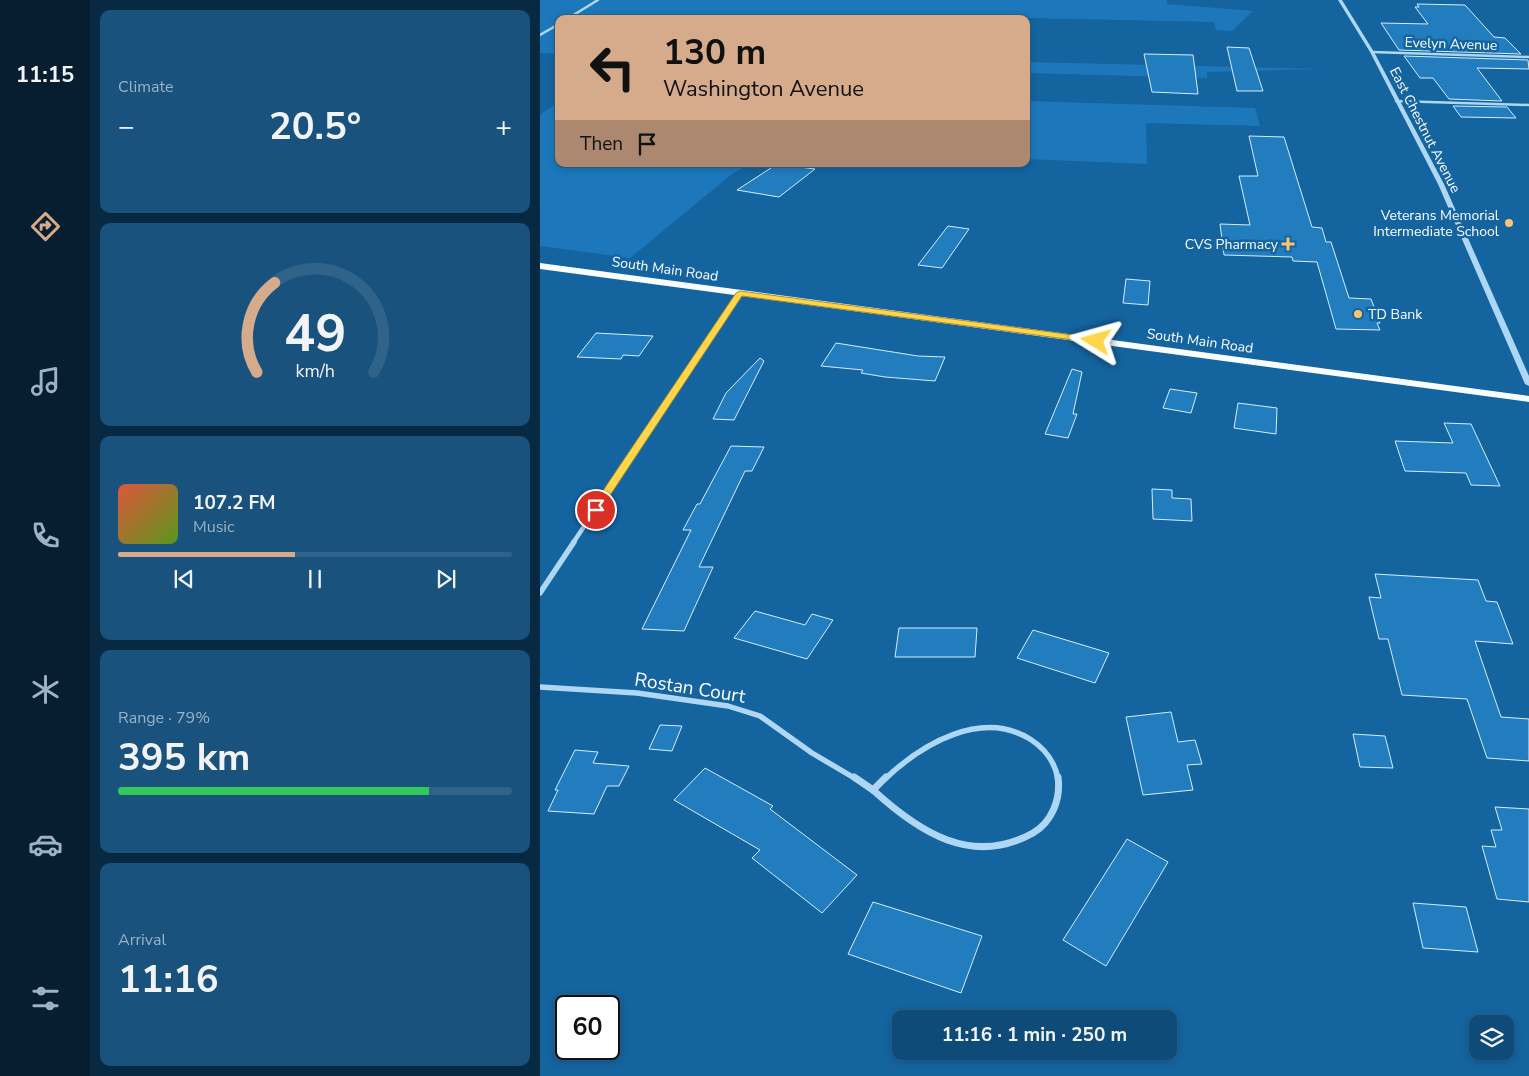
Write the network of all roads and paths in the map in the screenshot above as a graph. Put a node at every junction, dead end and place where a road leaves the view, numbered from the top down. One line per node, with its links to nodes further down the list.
1 (598, 0): 3 (street)
2 (1340, 0): 6 (street, East Chestnut Avenue)
3 (574, 15)
4 (555, 26): 5 (street)
5 (540, 35)
6 (1372, 52): 7 (street, Evelyn Avenue); 8 (street, East Chestnut Avenue)
7 (1529, 57)
8 (1396, 101): 9 (street); 12 (street, East Chestnut Avenue)
9 (1529, 105)
10 (540, 266): 11 (main road, South Main Road)
11 (740, 293): 13 (main road, South Main Road); 14 (street)
12 (1529, 384)
13 (1529, 399)
14 (540, 593)
15 (540, 688): 16 (street, Rostan Court)
16 (873, 790): 16 (street, Rostan Court)

